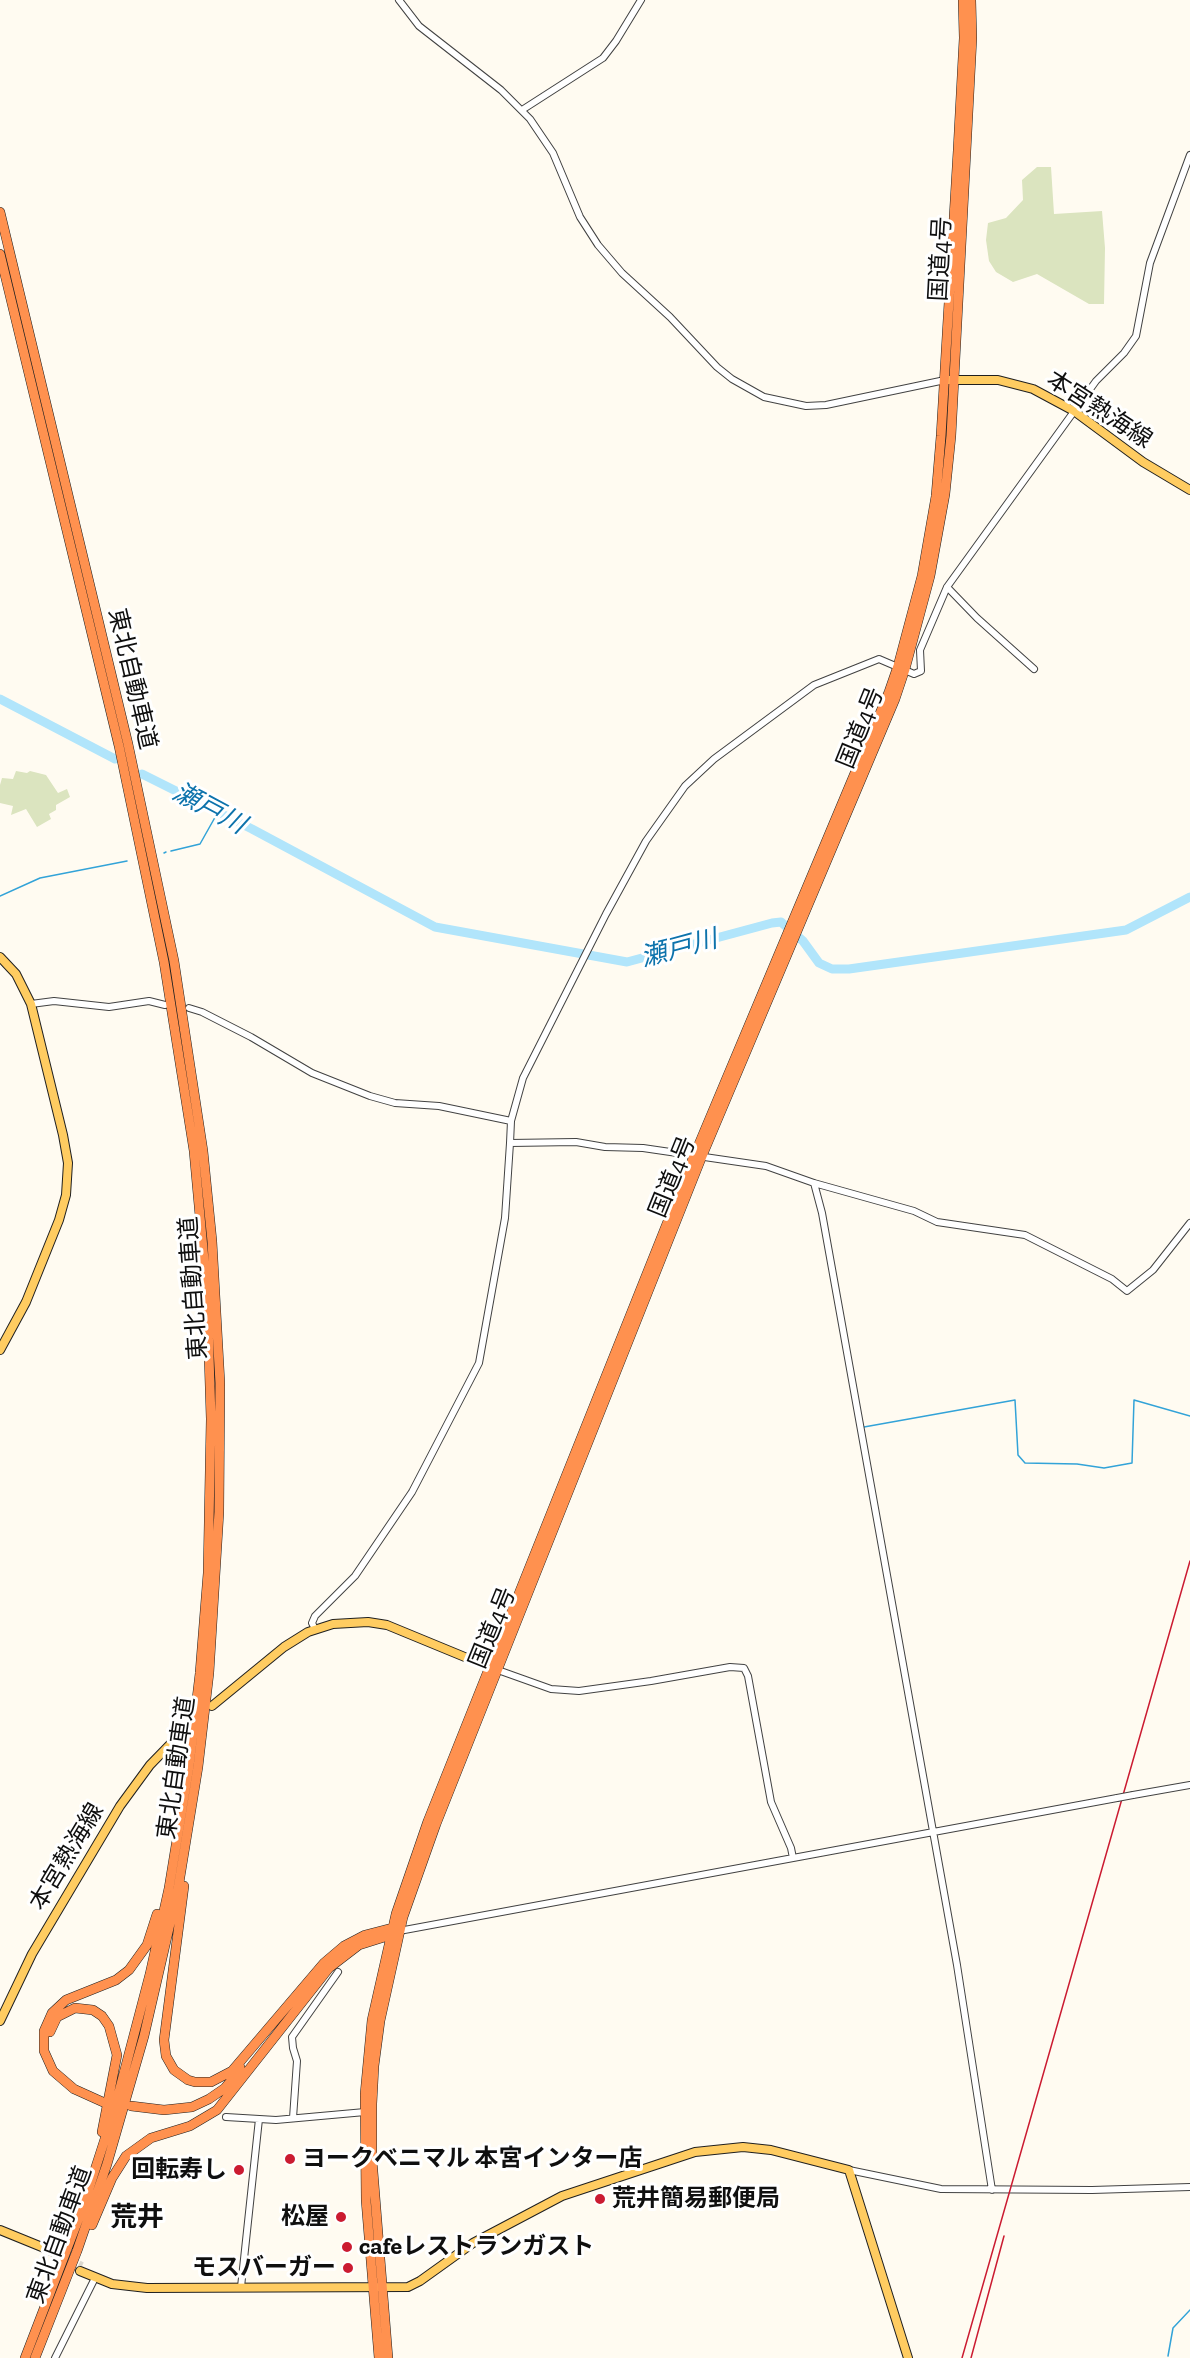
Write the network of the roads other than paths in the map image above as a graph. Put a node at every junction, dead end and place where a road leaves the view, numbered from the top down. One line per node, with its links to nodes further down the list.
1 (399, 0): 5 (street)
2 (641, 0): 5 (street)
3 (963, 0): 9 (highway, 国道4号)
4 (971, 0): 9 (highway, 国道4号)
5 (522, 110): 9 (street)
6 (1190, 155): 10 (street)
7 (0, 212): 30 (highway, 東北自動車道)
8 (0, 254): 30 (highway, 東北自動車道)
9 (950, 380): 10 (main road, 本宮熱海線); 13 (highway, 国道4号)
10 (1074, 411): 11 (main road, 本宮熱海線); 12 (street)
11 (1190, 490)
12 (946, 587): 13 (street); 14 (street)
13 (902, 668): 19 (street); 21 (highway, 国道4号)
14 (1034, 669)
15 (0, 957): 16 (main road)
16 (31, 1004): 17 (street); 24 (main road)
17 (165, 1005)
18 (189, 1008): 19 (street)
19 (511, 1121): 20 (street)
20 (510, 1143): 21 (street); 25 (street)
21 (698, 1156): 22 (street); 26 (highway, 国道4号)
22 (814, 1183): 23 (street); 31 (street)
23 (1190, 1223)
24 (0, 1350)
25 (315, 1629): 26 (main road); 27 (main road)
26 (493, 1669): 32 (street); 33 (highway, 国道4号)
27 (212, 1706)
28 (187, 1727): 35 (main road, 本宮熱海線)
29 (1190, 1785): 31 (street, bridge)
30 (190, 1790): 36 (highway); 45 (highway, 東北自動車道); 45 (highway); 52 (highway, 東北自動車道)
31 (934, 1833): 32 (street); 44 (street)
32 (793, 1858): 33 (street)
33 (394, 1932): 36 (highway); 37 (highway); 38 (highway, 国道4号); 51 (highway, 国道4号)
34 (338, 1972): 40 (street)
35 (0, 2022)
36 (242, 2062): 37 (highway)
37 (233, 2092): 52 (highway)
38 (365, 2112): 40 (street); 51 (highway, 国道4号)
39 (226, 2117): 41 (street)
40 (293, 2118): 41 (street)
41 (259, 2119): 50 (street)
42 (849, 2170): 44 (street); 51 (main road); 53 (main road)
43 (1190, 2187): 44 (street)
44 (992, 2190)
45 (82, 2210): 54 (highway, 東北自動車道)
46 (3, 2231): 47 (main road)
47 (58, 2257)
48 (81, 2269): 49 (main road)
49 (95, 2278): 50 (main road); 56 (street)
50 (241, 2287): 51 (main road)
51 (378, 2287): 57 (highway, 国道4号); 58 (highway, 国道4号)
52 (56, 2306): 55 (highway, 東北自動車道)
53 (910, 2357)
54 (25, 2358)
55 (34, 2358)
56 (55, 2358)
57 (379, 2358)
58 (388, 2358)

